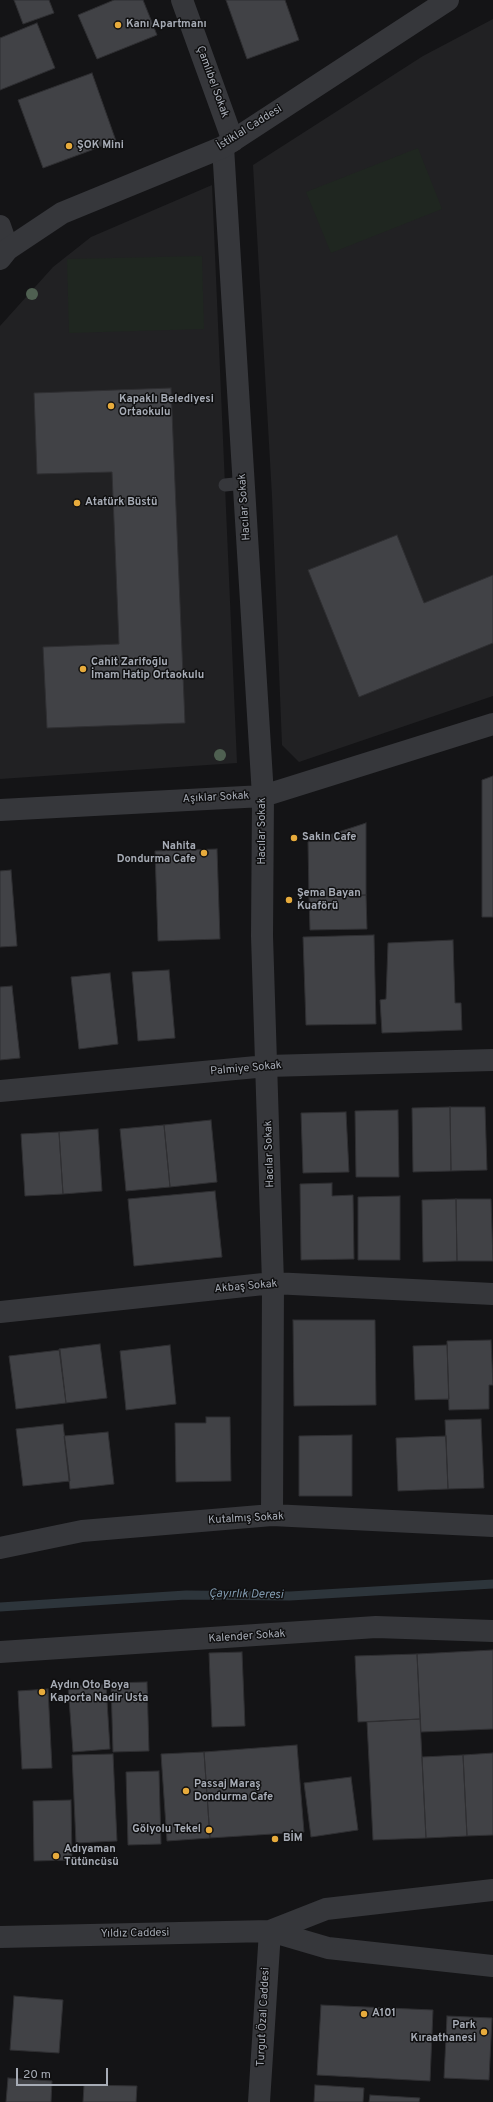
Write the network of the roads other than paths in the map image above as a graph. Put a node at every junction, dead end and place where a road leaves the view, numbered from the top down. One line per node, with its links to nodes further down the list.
1 (182, 0): 3 (street, Çamlıbel Sokak)
2 (445, 1): 3 (street, İstiklal Caddesi)
3 (228, 144): 5 (street, İstiklal Caddesi); 7 (street, Hacılar Sokak)
4 (0, 226): 5 (street)
5 (4, 254)
6 (493, 724): 7 (street, Aşıklar Sokak)
7 (263, 796): 8 (street, Aşıklar Sokak); 10 (street, Hacılar Sokak)
8 (0, 810)
9 (493, 1060): 10 (street, Palmiye Sokak)
10 (267, 1066): 11 (street, Palmiye Sokak); 12 (street, Hacılar Sokak)
11 (0, 1091)
12 (273, 1283): 13 (street, Akbaş Sokak); 14 (street, Akbaş Sokak); 15 (street, Hacılar Sokak)
13 (493, 1294)
14 (0, 1312)
15 (272, 1515): 16 (street, Kutalmış Sokak); 17 (street, Kutalmış Sokak)
16 (493, 1526)
17 (0, 1548)
18 (493, 1631): 19 (street, Kalender Sokak)
19 (0, 1652)
20 (493, 1890): 21 (street, Yıldız Caddesi)
21 (270, 1931): 22 (street, Yıldız Caddesi); 23 (street, Yıldız Caddesi); 24 (street, Turgut Özal Caddesi)
22 (0, 1938)
23 (493, 1966)
24 (259, 2102)

